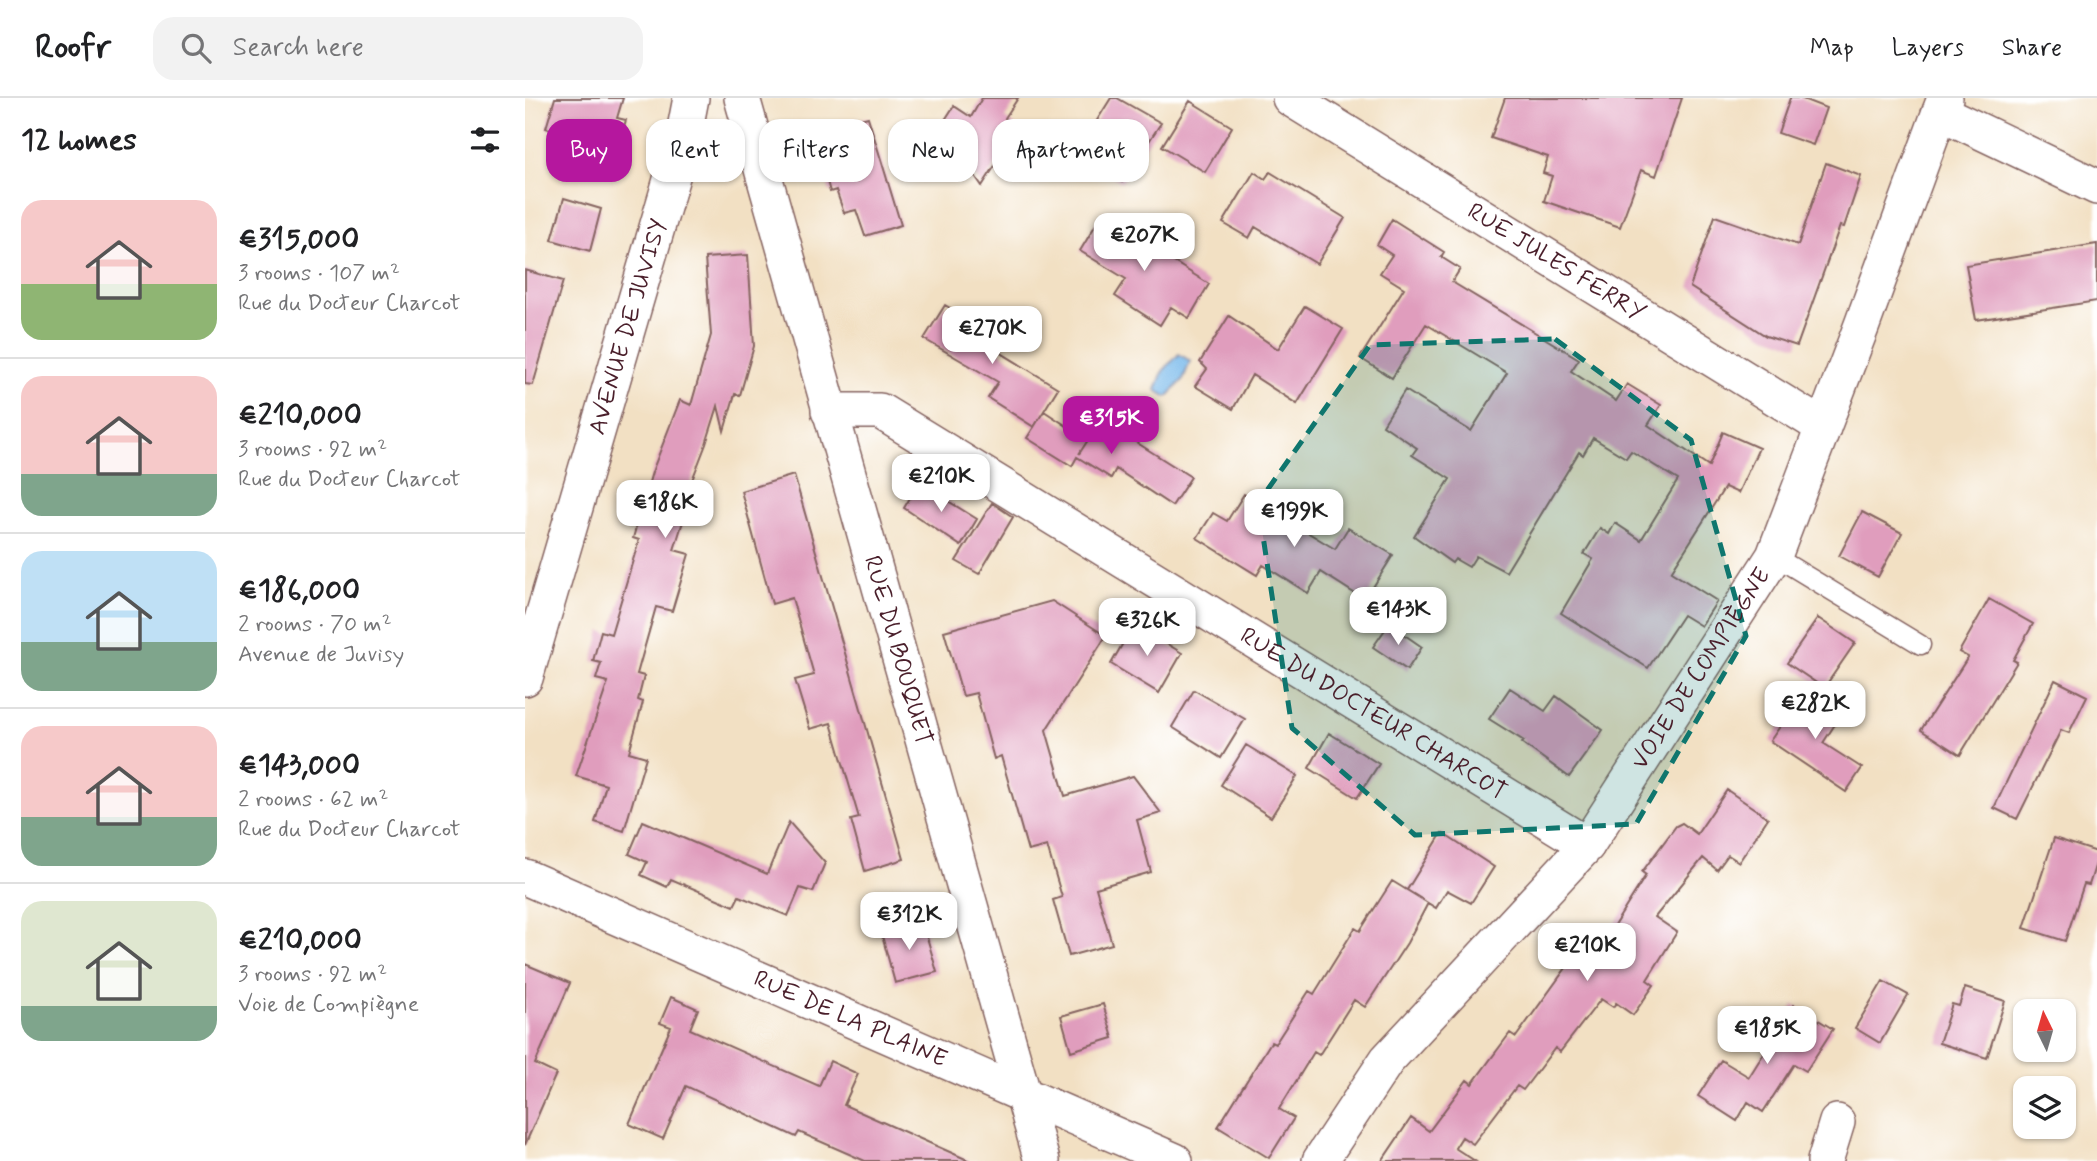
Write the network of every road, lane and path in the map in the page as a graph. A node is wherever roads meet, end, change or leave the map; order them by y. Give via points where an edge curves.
1 (691, 98) edge
2 (742, 98) edge
3 (1290, 98) edge
4 (1942, 105) edge
5 (2097, 187) edge
6 (829, 411) junction
7 (1823, 427) junction
8 (1775, 556) junction
9 (1921, 645) dead end
10 (525, 678) edge
11 (1587, 845) junction
12 (525, 877) edge
13 (1023, 1094) junction
14 (1837, 1122) dead end
15 (1042, 1161) edge
16 (1175, 1161) edge
17 (1320, 1161) edge
18 (1825, 1161) edge

1 - 10 street, AVENUE DE JUVISY via 683,139
2 - 6 street, RUE DU BOUQUET
3 - 7 street, RUE JULES FERRY
4 - 5 street
4 - 7 street, VOIE DE COMPIÈGNE
6 - 11 street, RUE DU DOCTEUR CHARCOT via 880,411
6 - 13 street, RUE DU BOUQUET
7 - 8 street, VOIE DE COMPIÈGNE
8 - 9 lane
8 - 11 street, VOIE DE COMPIÈGNE
11 - 17 street, VOIE DE COMPIÈGNE via 1387,1060
12 - 13 street, RUE DE LA PLAINE
13 - 15 street, RUE DU BOUQUET
13 - 16 street, RUE DE LA PLAINE
14 - 18 street

